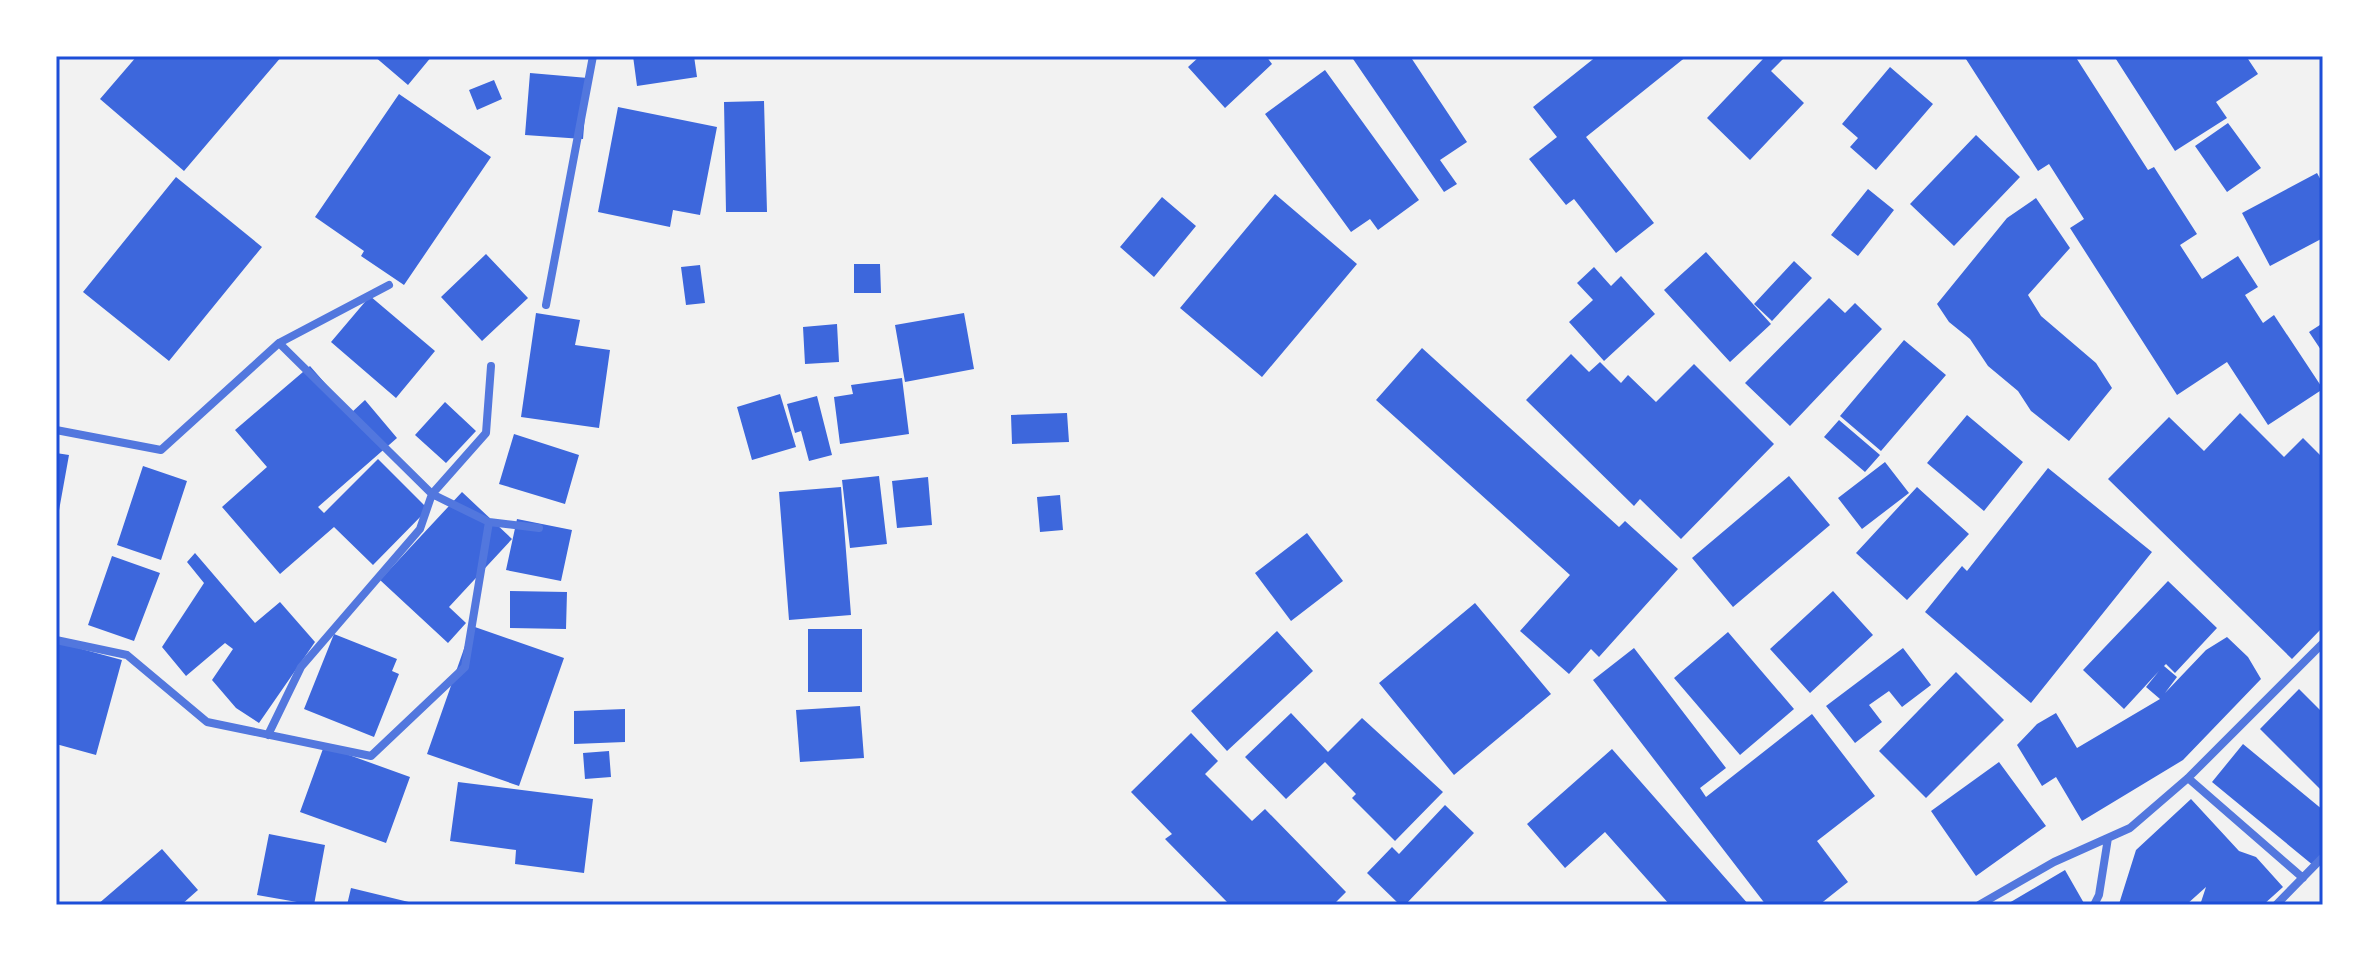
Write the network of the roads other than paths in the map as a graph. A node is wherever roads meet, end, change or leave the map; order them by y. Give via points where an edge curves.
1 (593, 56) edge
2 (389, 285) dead end
3 (546, 305) dead end
4 (279, 343) junction
5 (491, 366) dead end
6 (56, 430) edge
7 (432, 494) junction
8 (489, 522) junction
9 (539, 528) dead end
10 (56, 640) edge
11 (2323, 643) edge
12 (268, 735) junction
13 (2188, 778) junction
14 (2108, 838) junction
15 (2323, 857) edge
16 (2303, 878) junction
17 (1979, 905) edge
18 (2094, 905) edge
19 (2276, 905) edge

1 - 3 street
2 - 4 street
4 - 6 street via 161,450
4 - 7 street
5 - 7 street via 486,433
7 - 8 street
7 - 12 street via 420,529 301,667
8 - 9 street
8 - 12 street via 465,667 371,756
10 - 12 street via 127,655 207,722
11 - 13 street
13 - 14 street via 2130,828
13 - 16 street
14 - 17 street
14 - 18 street
15 - 16 street
16 - 19 street

